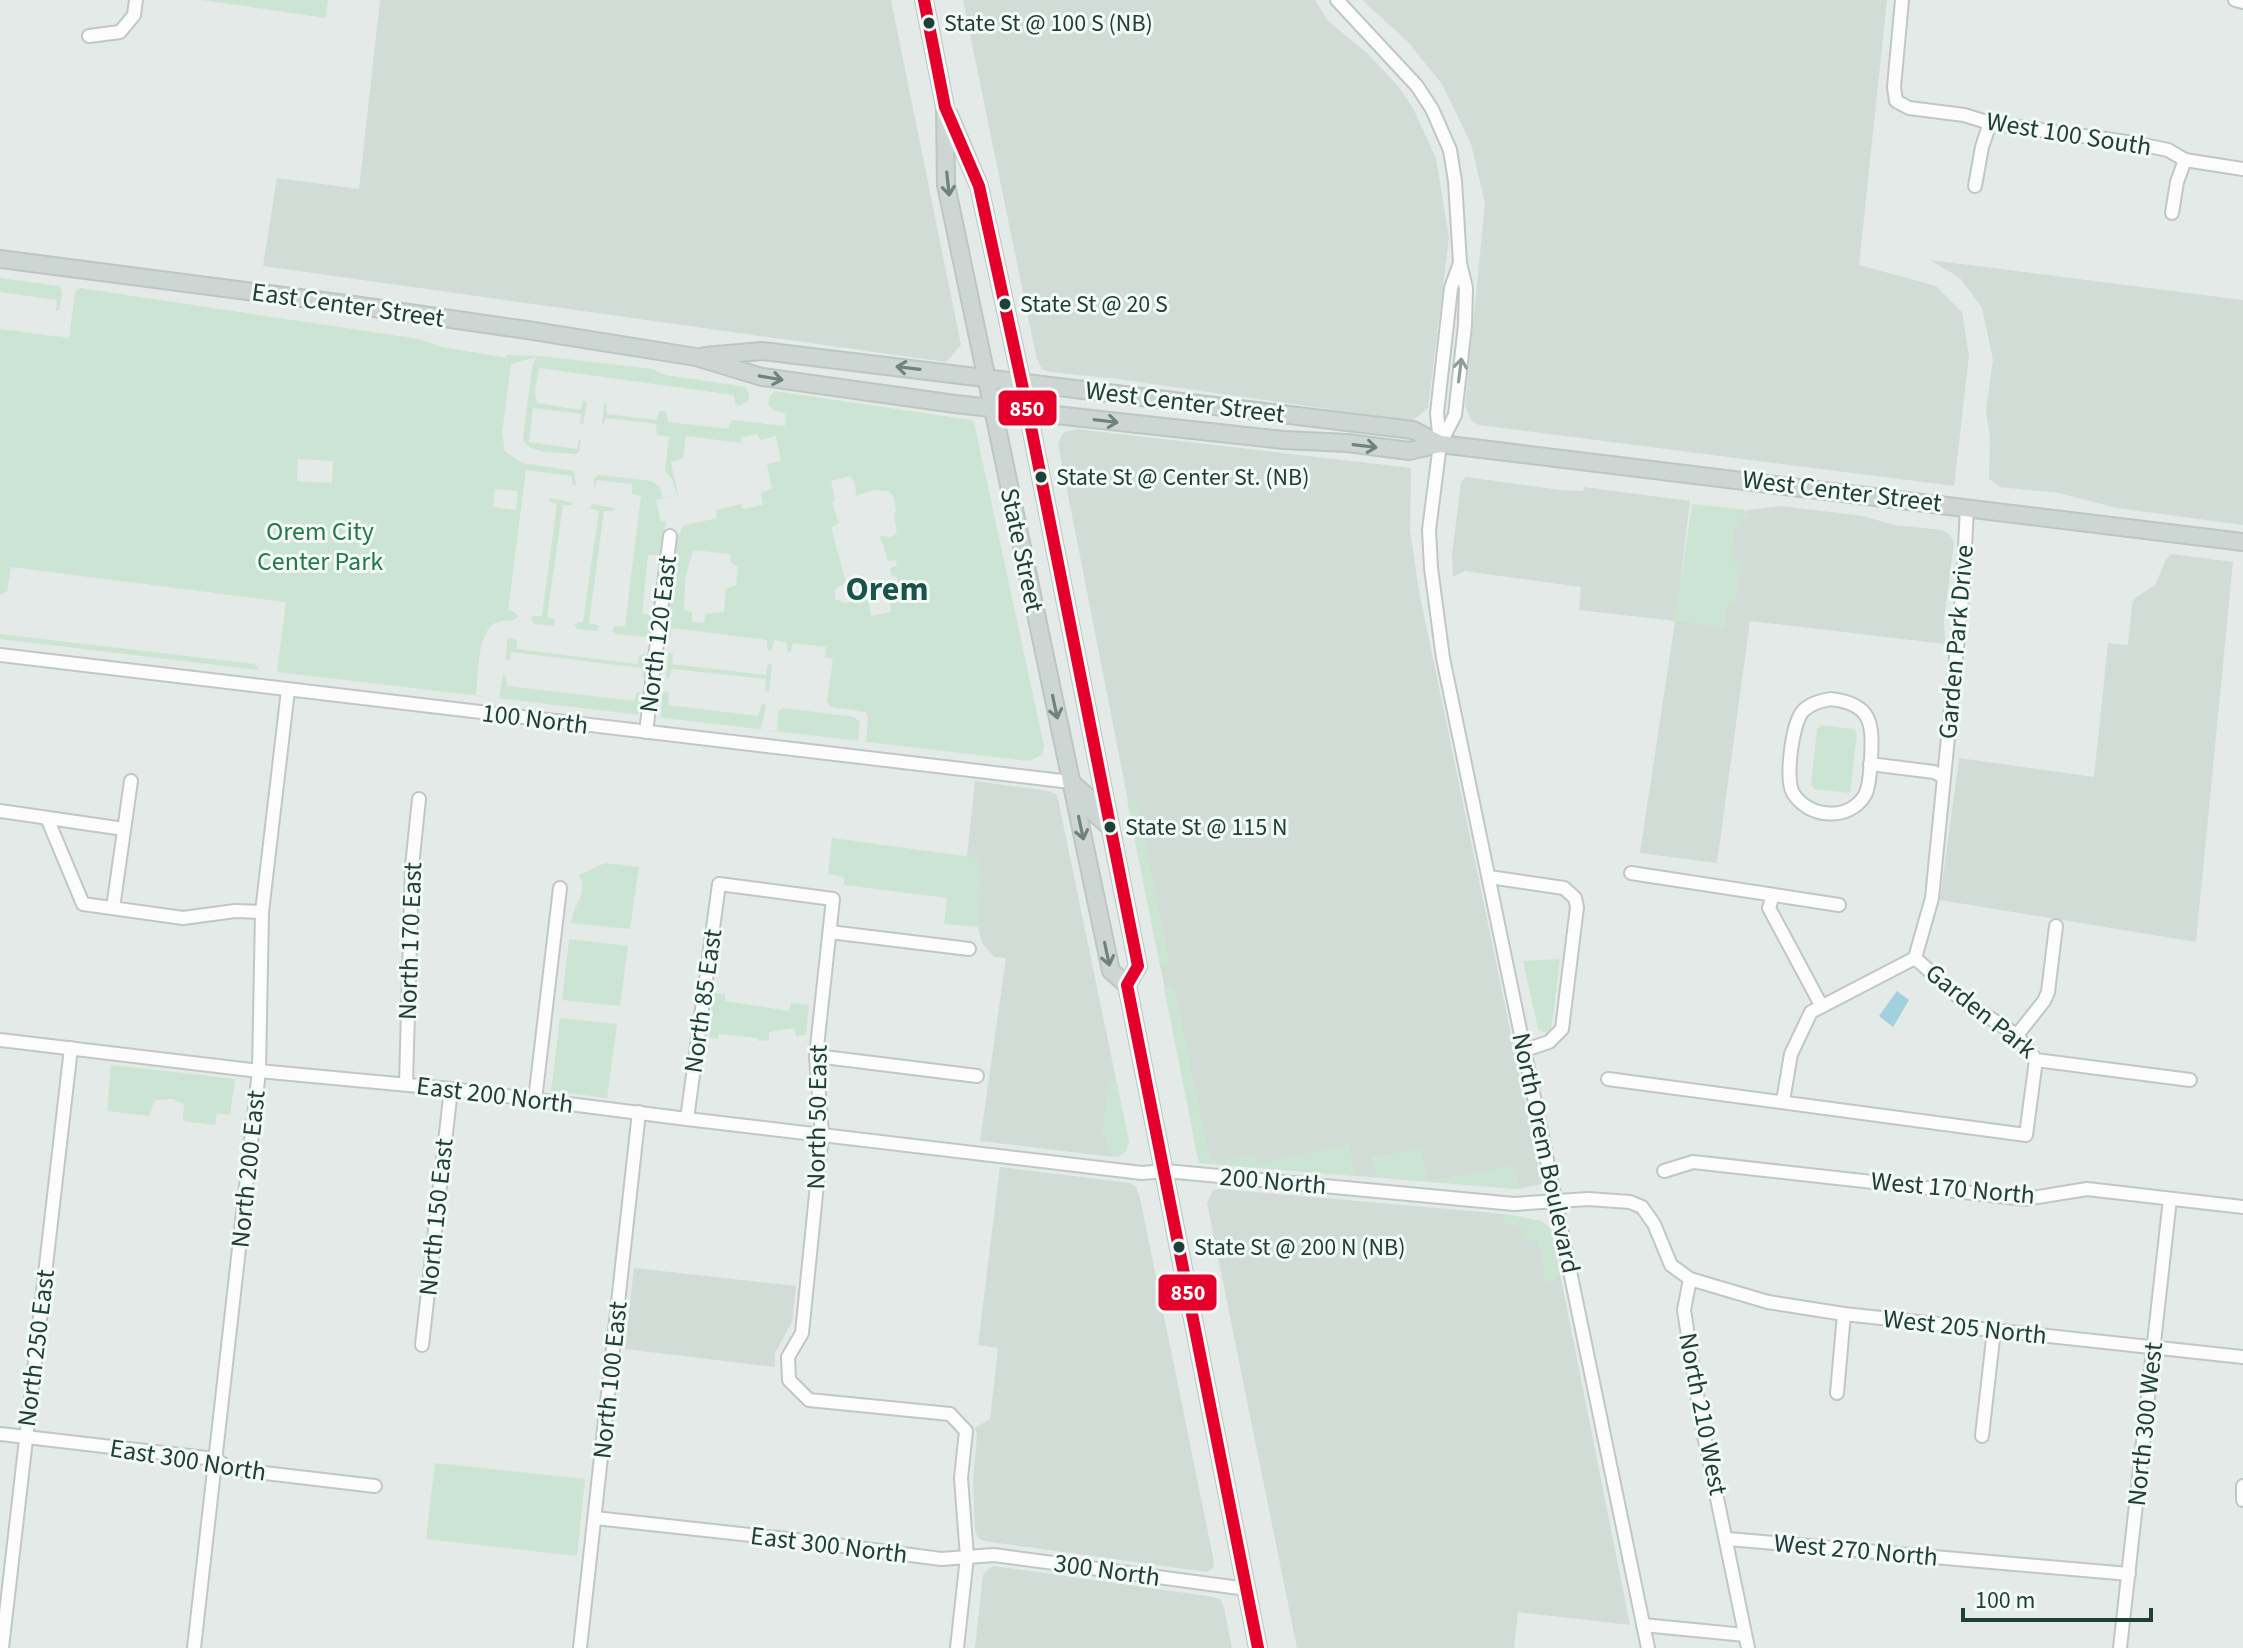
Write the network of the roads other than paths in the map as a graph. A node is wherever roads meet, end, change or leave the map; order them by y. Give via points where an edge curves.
1 (136, 0) edge
2 (924, 0) edge
3 (1337, 0) edge
4 (1902, 0) edge
5 (2235, 0) edge
6 (2243, 2) edge
7 (89, 36) dead end
8 (945, 107) junction
9 (1990, 123) junction
10 (2185, 160) junction
11 (2243, 169) edge
12 (1975, 186) dead end
13 (2172, 213) dead end
14 (0, 259) edge
15 (1460, 263) junction
16 (696, 357) junction
17 (986, 378) junction
18 (1022, 383) junction
19 (992, 408) junction
20 (1028, 412) junction
21 (1440, 444) junction
22 (1967, 507) junction
23 (670, 536) dead end
24 (2243, 542) edge
25 (0, 655) edge
26 (288, 690) junction
27 (646, 732) junction
28 (1870, 764) junction
29 (1944, 777) junction
30 (131, 781) dead end
31 (1071, 782) junction
32 (419, 799) dead end
33 (0, 811) edge
34 (47, 818) junction
35 (1110, 827) junction
36 (124, 829) junction
37 (1631, 873) dead end
38 (1489, 877) junction
39 (719, 884) joint
40 (560, 888) dead end
41 (1773, 895) junction
42 (1839, 905) dead end
43 (113, 908) junction
44 (262, 912) junction
45 (2056, 926) dead end
46 (830, 932) junction
47 (969, 949) dead end
48 (1915, 958) junction
49 (1127, 985) junction
50 (1821, 1005) junction
51 (2017, 1035) junction
52 (0, 1040) edge
53 (71, 1048) junction
54 (1525, 1050) junction
55 (816, 1056) junction
56 (2036, 1060) junction
57 (259, 1071) junction
58 (977, 1076) dead end
59 (1608, 1079) dead end
60 (2190, 1080) dead end
61 (406, 1084) junction
62 (451, 1089) junction
63 (535, 1100) junction
64 (1783, 1101) junction
65 (639, 1112) junction
66 (687, 1119) junction
67 (822, 1135) junction
68 (989, 1153) joint
69 (1166, 1171) junction
70 (1664, 1171) dead end
71 (2170, 1199) junction
72 (1557, 1200) junction
73 (2243, 1207) edge
74 (1690, 1279) junction
75 (1844, 1314) junction
76 (1994, 1330) junction
77 (422, 1345) dead end
78 (2154, 1347) junction
79 (2243, 1357) edge
80 (1837, 1393) dead end
81 (0, 1434) edge
82 (1982, 1436) dead end
83 (26, 1437) junction
84 (215, 1459) junction
85 (375, 1486) dead end
86 (595, 1518) junction
87 (1728, 1539) junction
88 (967, 1557) junction
89 (2129, 1574) junction
90 (1247, 1589) junction
91 (3, 1624) edge
92 (1643, 1625) junction
93 (1747, 1642) edge
94 (2, 1648) edge
95 (194, 1648) edge
96 (580, 1648) edge
97 (957, 1648) edge
98 (1258, 1648) edge
99 (1648, 1648) edge
100 (2120, 1648) edge

1 - 7 street via 134,15 120,32
2 - 8 main road, State Street
3 - 15 street via 1417,86 1441,127 1455,181
4 - 9 street, West 100 South via 1896,101
5 - 6 street
8 -> 17 main road, State Street via 946,185
8 - 18 main road, State Street via 979,186
9 - 10 street, West 100 South via 2134,143 2168,150
9 - 12 street
10 - 11 street, West 100 South
10 - 13 street
14 - 16 main road, East Center Street
15 - 21 street via 1451,288 1437,413
21 -> 15 street via 1455,415 1464,341 1466,288
17 -> 16 main road, East Center Street via 762,351
16 -> 19 main road, East Center Street via 762,377
17 - 18 main road, West Center Street
17 - 19 main road, State Street
18 - 20 main road, State Street
18 - 21 main road, West Center Street via 1413,430
19 - 20 main road, West Center Street
19 -> 31 main road, State Street
20 -> 21 main road, West Center Street via 1409,451
20 - 35 main road, State Street
21 - 22 main road, West Center Street
21 - 38 street, North Orem Boulevard via 1429,545 1443,658
22 - 24 main road, West Center Street
22 - 29 street, Garden Park Drive
23 - 27 street, North 120 East
25 - 26 street, 100 North
26 - 27 street, 100 North
26 - 44 street, North 200 East
27 - 31 street, 100 North
28 - 28 street via 1866,792 1853,807 1833,814 1806,807 1788,782 1796,721 1802,712 1831,699 1855,705 1873,729
28 - 29 street, Garden Park Drive
29 - 48 street, Garden Park Drive via 1932,898
30 - 36 street
31 - 35 main road
31 -> 49 main road, State Street via 1111,971
32 - 61 street, North 170 East
33 - 34 street
34 - 36 street
34 - 43 street via 83,904
35 - 49 main road, State Street via 1138,966
36 - 43 street
37 - 41 street
38 - 54 street, North Orem Boulevard
38 - 54 street via 1564,888 1577,907 1562,1029 1549,1042
39 - 46 street, North 50 East via 833,899
39 - 66 street, North 85 East
40 - 63 street
41 - 42 street
41 - 50 street via 1769,908
43 - 44 street via 183,918
44 - 57 street, North 200 East
45 - 51 street via 2048,992
46 - 47 street
46 - 55 street, North 50 East
48 - 50 street
48 - 51 street, Garden Park via 1963,1001
49 - 69 main road, State Street
50 - 64 street via 1811,1012 1791,1054
51 - 56 street, Garden Park
52 - 53 street, East 200 North
53 - 57 street, East 200 North
53 - 83 street, North 250 East
54 - 72 street, North Orem Boulevard
55 - 58 street
55 - 67 street, North 50 East
56 - 60 street, Garden Park
56 - 64 street via 2026,1135
57 - 61 street, East 200 North
57 - 84 street, North 200 East
59 - 64 street
61 - 62 street, East 200 North
62 - 63 street, East 200 North
62 - 77 street, North 150 East
63 - 65 street, East 200 North
65 - 66 street, East 200 North
65 - 86 street, North 100 East
66 - 67 street, East 200 North
67 - 68 street, East 200 North
67 - 88 street, North 50 East via 802,1333 788,1357 789,1380 809,1400 950,1414 966,1431 961,1478
68 - 69 street, 200 North via 1142,1173
69 - 72 street, 200 North via 1514,1204
69 - 90 main road, State Street
70 - 71 street, West 170 North via 1693,1162 2026,1199 2087,1189
71 - 73 street, West 170 North
71 - 78 street, North 300 West
72 - 74 street, 200 North via 1642,1207 1671,1265
72 - 92 street, North Orem Boulevard
74 - 75 street, West 205 North via 1768,1302
74 - 87 street, North 210 West via 1684,1310 1701,1421
75 - 76 street, West 205 North
75 - 80 street
76 - 78 street, West 205 North
76 - 82 street
78 - 79 street, West 205 North
78 - 89 street, North 300 West
81 - 83 street, East 300 North
83 - 84 street, East 300 North
83 - 91 street, North 250 East
84 - 85 street, East 300 North via 231,1469
84 - 95 street, North 200 East
86 - 88 street, East 300 North via 941,1559
86 - 96 street, North 100 East
87 - 89 street, West 270 North
87 - 93 street, North 210 West
88 - 90 street, 300 North via 994,1555
88 - 97 street
89 - 100 street, North 300 West
90 - 98 main road, State Street
91 - 94 street, North 250 East
92 - 93 street
92 - 99 street, North Orem Boulevard

